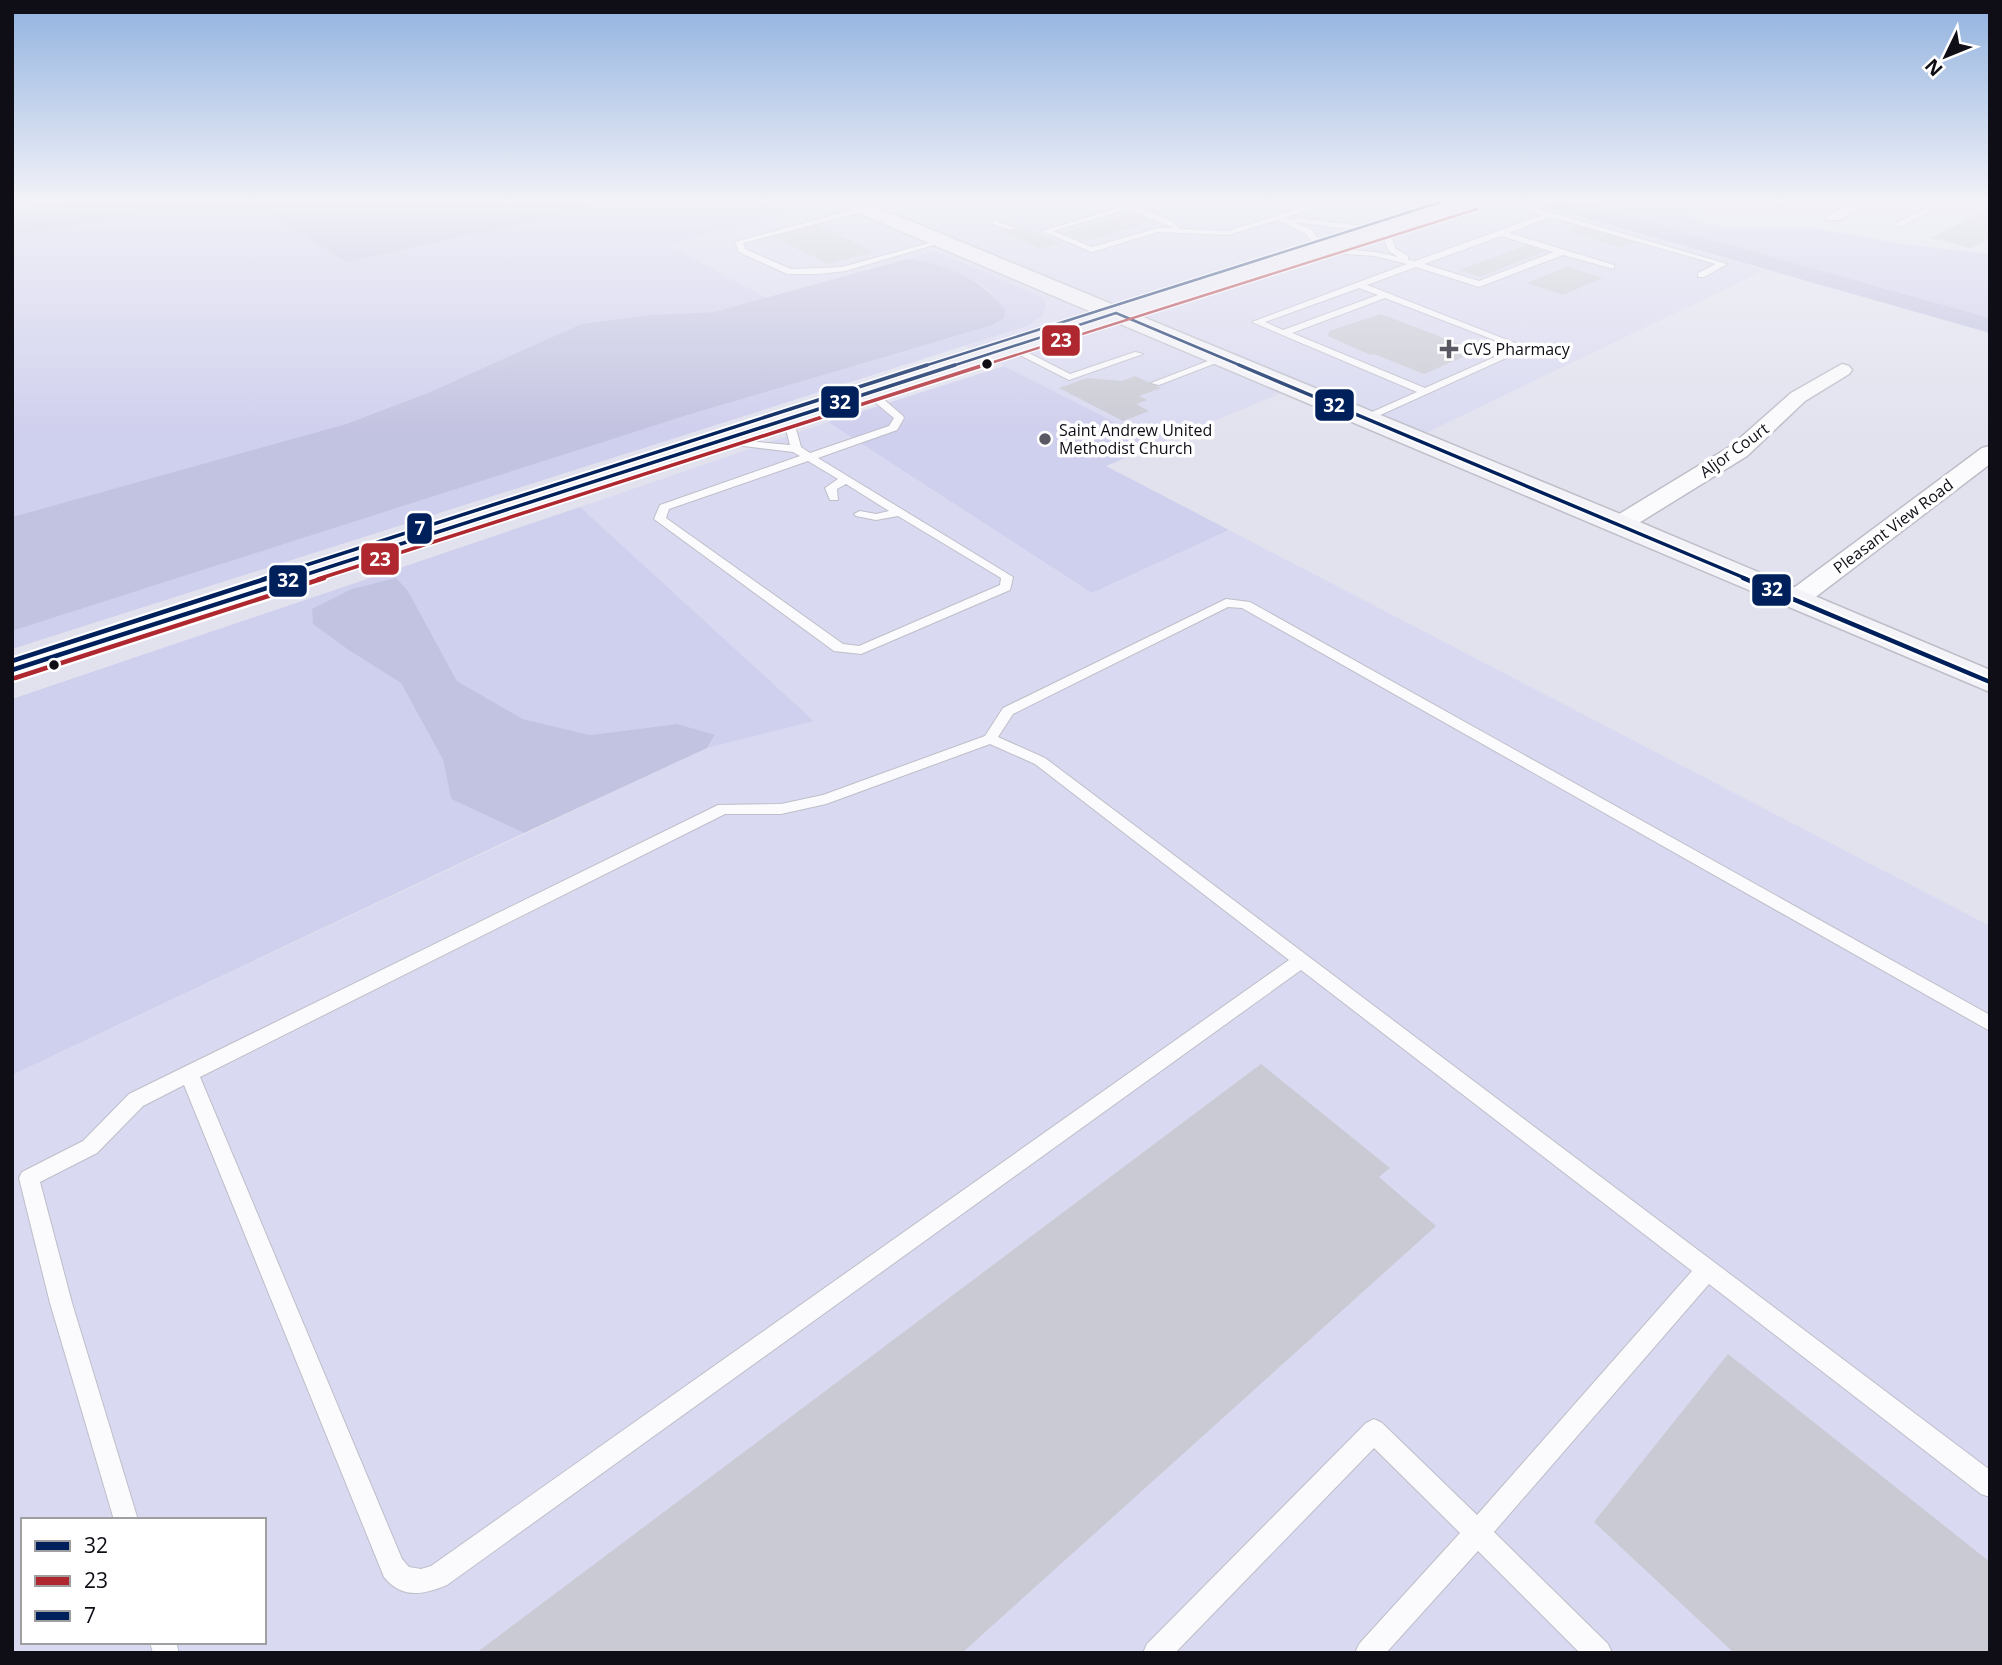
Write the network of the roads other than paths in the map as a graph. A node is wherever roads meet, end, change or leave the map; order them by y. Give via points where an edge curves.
1 (1031, 279) edge
2 (1229, 279) edge
3 (1376, 279) edge
4 (1462, 279) edge
5 (1493, 279) edge
6 (1359, 285) junction
7 (1387, 295) junction
8 (1116, 313) junction
9 (1283, 333) junction
10 (1011, 347) junction
11 (1138, 354) dead end
12 (1224, 358) junction
13 (1842, 370) dead end
14 (1156, 383) dead end
15 (869, 392) junction
16 (1426, 392) junction
17 (788, 418) junction
18 (1367, 418) junction
19 (719, 440) junction
20 (796, 449) junction
21 (1990, 453) edge
22 (808, 457) junction
23 (845, 480) junction
24 (834, 498) dead end
25 (898, 512) junction
26 (860, 514) dead end
27 (1620, 524) junction
28 (1796, 599) junction
29 (12, 670) edge
30 (1990, 682) edge
31 (990, 740) junction
32 (1302, 960) junction
33 (1990, 1024) edge
34 (189, 1073) junction
35 (21, 1179) edge
36 (1707, 1270) junction
37 (1990, 1485) edge
38 (125, 1518) edge
39 (1478, 1532) junction
40 (1156, 1653) edge
41 (1368, 1653) edge
42 (1600, 1653) edge

1 - 8 main road
2 - 8 main road
3 - 6 lane
4 - 5 lane via 1479,284
6 - 7 lane
6 - 9 lane via 1257,322
7 - 9 lane
7 - 16 lane via 1523,348
8 - 10 main road
8 - 12 main road
9 - 16 lane
10 - 11 lane via 1069,377
10 - 15 main road
12 - 14 lane
12 - 18 main road
13 - 27 street, Aljor Court via 1798,397 1740,451
15 - 17 main road
15 - 22 lane via 899,418 893,428
16 - 18 lane
17 - 19 main road
17 - 20 lane
18 - 27 main road
19 - 20 lane
19 - 29 main road
20 - 22 lane
21 - 28 street, Pleasant View Road
22 - 23 lane
22 - 25 lane via 664,507 660,519 839,648 861,650 1006,587 1007,577
23 - 24 lane via 831,488
23 - 25 lane
25 - 26 lane via 876,517
27 - 28 main road
28 - 30 main road
31 - 32 lane via 1040,761
31 - 33 lane via 1008,711 1223,604 1241,604
31 - 34 lane via 826,799 781,809 723,809
32 - 34 lane via 438,1576 421,1582 402,1579 393,1568
32 - 36 lane
34 - 35 lane via 136,1100 90,1147
35 - 38 lane
36 - 37 lane
36 - 39 lane
39 - 40 lane via 1374,1431
39 - 41 lane
39 - 42 lane

